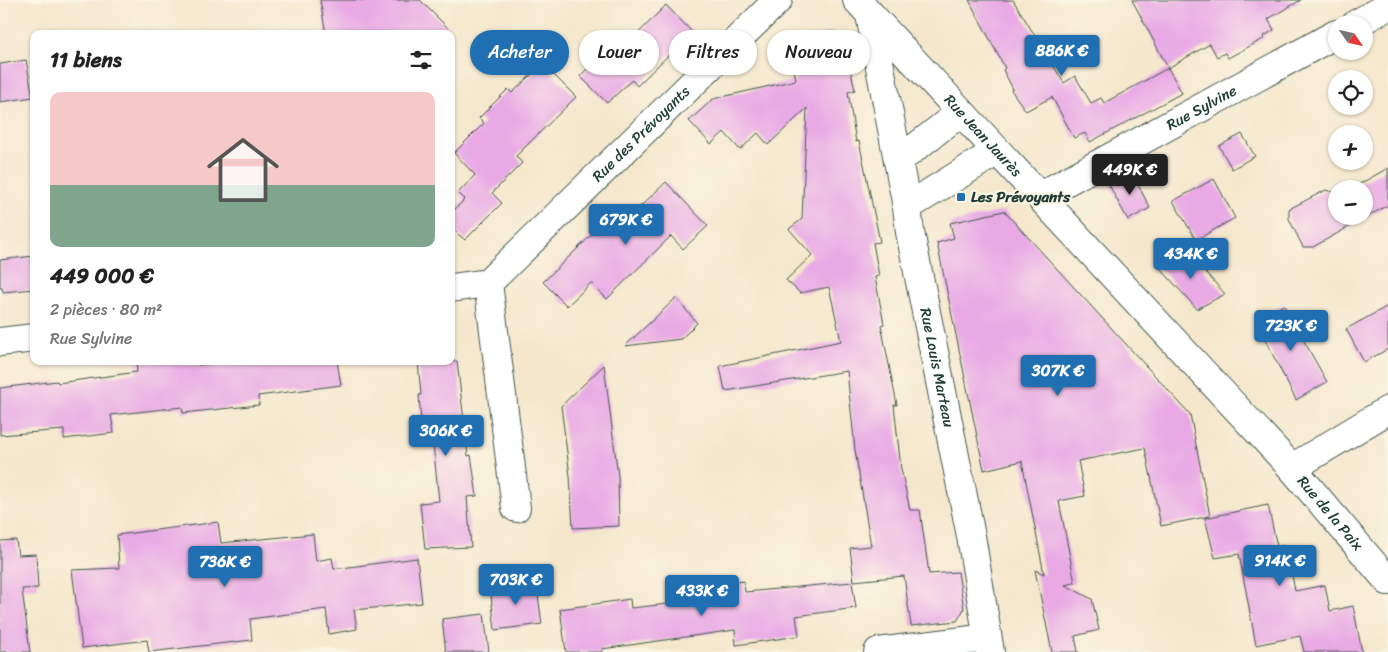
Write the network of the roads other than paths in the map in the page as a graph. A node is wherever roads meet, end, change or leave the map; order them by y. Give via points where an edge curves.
1 (778, 0) edge
2 (1388, 6) edge
3 (863, 8) edge
4 (1372, 15) edge
5 (1328, 38) edge
6 (960, 112) junction
7 (997, 151) junction
8 (898, 161) junction
9 (1040, 196) junction
10 (907, 207) junction
11 (488, 283) junction
12 (455, 287) edge
13 (30, 338) edge
14 (0, 342) edge
15 (1388, 410) edge
16 (1292, 468) junction
17 (516, 508) dead end
18 (1388, 581) edge
19 (989, 645) edge
20 (878, 652) edge

1 - 11 street, Rue des Prévoyants
2 - 4 street
3 - 6 street, Rue Jean Jaurès
3 - 8 street, Rue Louis Marteau
5 - 9 street, Rue Sylvine
6 - 7 street, Rue Jean Jaurès
6 - 8 street
7 - 9 street, Rue Jean Jaurès
7 - 10 street
8 - 10 street, Rue Louis Marteau
9 - 16 street, Rue Jean Jaurès
10 - 19 street, Rue Louis Marteau
11 - 12 street
11 - 17 street
13 - 14 street
15 - 16 street
16 - 18 street, Rue de la Paix
19 - 20 street

